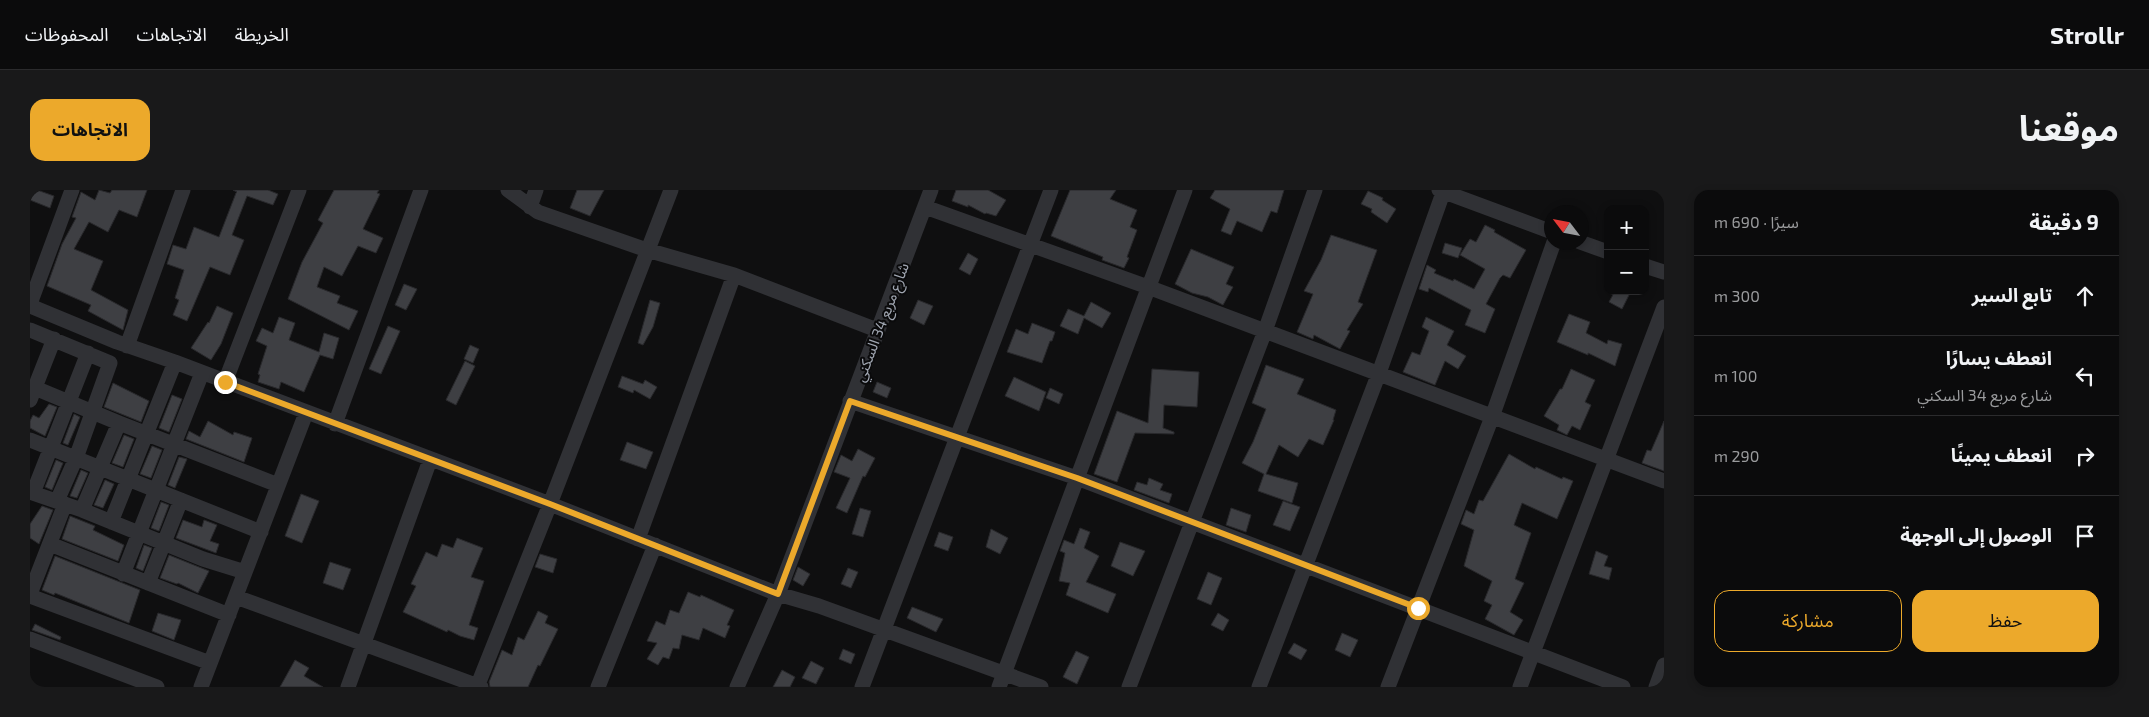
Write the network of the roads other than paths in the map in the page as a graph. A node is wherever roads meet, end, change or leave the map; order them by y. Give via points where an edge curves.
1 (72, 190) edge
2 (183, 190) edge
3 (299, 190) edge
4 (422, 190) edge
5 (508, 190) edge
6 (536, 190) edge
7 (671, 190) edge
8 (931, 190) edge
9 (1051, 190) edge
10 (1185, 190) edge
11 (1315, 190) edge
12 (1442, 191) edge
13 (925, 207) junction
14 (530, 208) junction
15 (1544, 229) edge
16 (1031, 244) junction
17 (1589, 245) edge
18 (647, 250) junction
19 (1551, 250) edge
20 (1604, 251) edge
21 (1649, 267) edge
22 (1664, 272) edge
23 (734, 275) junction
24 (1148, 286) junction
25 (30, 305) edge
26 (1664, 307) edge
27 (30, 330) edge
28 (878, 330) junction
29 (1265, 331) junction
30 (54, 339) junction
31 (127, 346) junction
32 (88, 353) junction
33 (175, 362) junction
34 (202, 373) junction
35 (1379, 373) junction
36 (225, 382) junction
37 (32, 394) edge
38 (850, 401) junction
39 (69, 402) junction
40 (93, 413) junction
41 (306, 413) junction
42 (1492, 417) junction
43 (119, 424) junction
44 (335, 424) junction
45 (146, 434) junction
46 (958, 437) junction
47 (30, 440) edge
48 (174, 444) junction
49 (50, 448) junction
50 (76, 458) junction
51 (1607, 459) junction
52 (430, 460) junction
53 (100, 468) junction
54 (1077, 478) junction
55 (128, 480) junction
56 (1664, 481) edge
57 (278, 485) junction
58 (156, 490) junction
59 (32, 492) edge
60 (181, 500) junction
61 (61, 503) junction
62 (550, 504) junction
63 (82, 510) junction
64 (1193, 521) junction
65 (111, 522) junction
66 (260, 532) junction
67 (139, 533) junction
68 (638, 539) junction
69 (164, 543) junction
70 (50, 544) junction
71 (655, 545) junction
72 (1306, 566) junction
73 (245, 572) junction
74 (123, 574) junction
75 (148, 583) junction
76 (778, 594) junction
77 (30, 595) edge
78 (236, 597) junction
79 (1418, 608) junction
80 (229, 615) junction
81 (884, 629) junction
82 (30, 639) edge
83 (365, 643) junction
84 (1534, 652) junction
85 (210, 663) junction
86 (1664, 666) edge
87 (1002, 680) edge
88 (157, 687) edge
89 (201, 687) edge
90 (348, 687) edge
91 (479, 687) edge
92 (598, 687) edge
93 (737, 687) edge
94 (862, 687) edge
95 (1041, 687) edge
96 (1129, 687) edge
97 (1259, 687) edge
98 (1388, 687) edge
99 (1520, 687) edge
100 (1623, 687) edge
101 (1656, 687) edge

1 - 25 street
2 - 31 street
3 - 36 street
4 - 44 street
5 - 14 street
6 - 14 street
7 - 18 street
8 - 13 street, شارع مربع 34 السكني
9 - 16 street
10 - 24 street
11 - 29 street
12 - 15 street
12 - 35 street
13 - 16 street
13 - 28 street, شارع مربع 34 السكني
14 - 18 street
16 - 24 street
16 - 46 street
17 - 20 street
18 - 23 street
18 - 62 street
19 - 42 street
21 - 22 street
23 - 28 street
23 - 68 street
24 - 29 street
24 - 54 street
25 - 31 street
26 - 51 street
27 - 30 street
28 - 38 street, شارع مربع 34 السكني
29 - 35 street
29 - 64 street
30 - 32 street
30 - 37 street
31 - 33 street
32 - 39 street
32 - 40 street via 110,363
33 - 34 street
33 - 45 street
34 - 36 street
34 - 48 street
35 - 42 street
35 - 72 street
36 - 41 street
37 - 39 street
38 - 46 street
38 - 76 street, شارع مربع 34 السكني
39 - 40 street
39 - 49 street
40 - 43 street
40 - 50 street
41 - 44 street
41 - 57 street
42 - 51 street
42 - 79 street
43 - 45 street
43 - 53 street
44 - 52 street
45 - 48 street
45 - 55 street
46 - 54 street
46 - 81 street
47 - 49 street
48 - 57 street
48 - 58 street
49 - 50 street
49 - 59 street
50 - 53 street
50 - 61 street
51 - 56 street
51 - 84 street
52 - 62 street
52 - 83 street
53 - 55 street
53 - 63 street
54 - 64 street
54 - 87 street
55 - 58 street
55 - 65 street
57 - 66 street
58 - 60 street
58 - 67 street
59 - 61 street
60 - 66 street
60 - 69 street
61 - 63 street
61 - 70 street
62 - 68 street
62 - 91 street
63 - 65 street
64 - 72 street
64 - 96 street
65 - 67 street
66 - 73 street
67 - 69 street
67 - 74 street
68 - 71 street
69 - 73 street
69 - 75 street
70 - 74 street
70 - 77 street
71 - 76 street
71 - 92 street
72 - 79 street
72 - 97 street
73 - 78 street
74 - 75 street
75 - 80 street
76 - 81 street
76 - 93 street, شارع مربع 34 السكني
77 - 85 street
78 - 80 street
78 - 83 street
79 - 84 street
79 - 98 street
80 - 85 street
81 - 87 street
81 - 94 street
82 - 88 street
83 - 90 street
83 - 91 street
84 - 99 street
84 - 100 street
85 - 89 street
86 - 101 street
87 - 95 street

